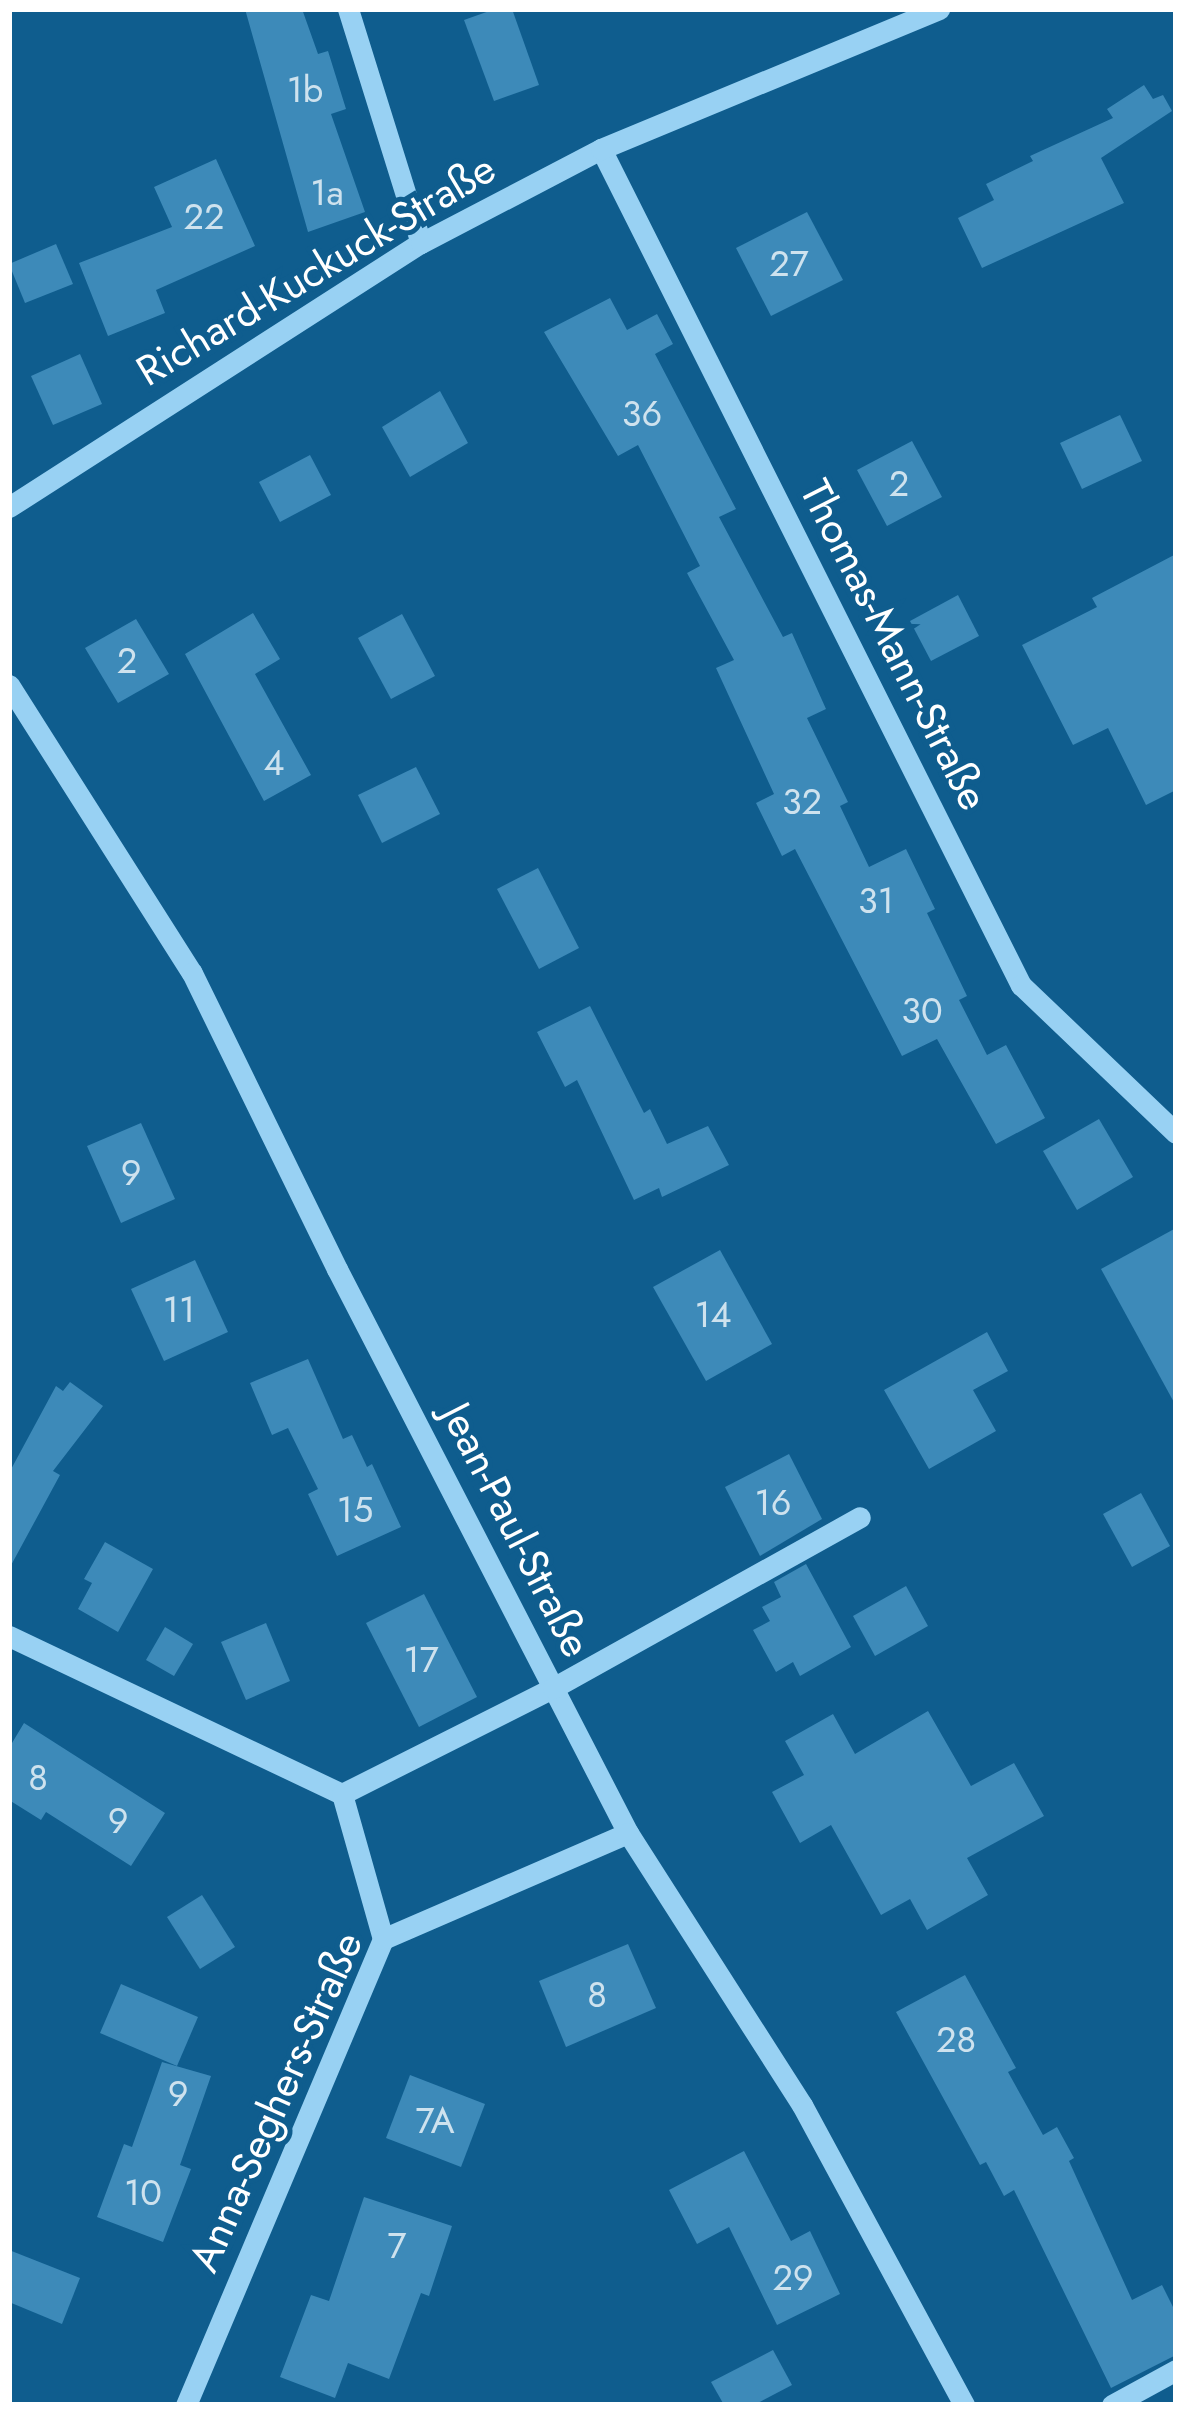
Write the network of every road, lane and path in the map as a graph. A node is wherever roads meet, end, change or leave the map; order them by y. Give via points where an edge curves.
1 (348, 9) edge
2 (939, 9) edge
3 (601, 149) junction
4 (421, 243) junction
5 (9, 507) edge
6 (9, 686) edge
7 (1176, 1133) edge
8 (860, 1517) dead end
9 (9, 1636) edge
10 (554, 1688) junction
11 (342, 1794) junction
12 (628, 1833) junction
13 (383, 1939) junction
14 (1176, 2370) edge
15 (186, 2405) edge
16 (964, 2405) edge
17 (1112, 2405) edge

1 - 4 street
2 - 3 street, Richard-Kuckuck-Straße
3 - 4 street, Richard-Kuckuck-Straße
3 - 7 street, Thomas-Mann-Straße via 1022,985
4 - 5 street, Richard-Kuckuck-Straße
6 - 10 street, Jean-Paul-Straße via 192,974
8 - 10 street
9 - 11 street
10 - 11 street
10 - 12 street, Jean-Paul-Straße
11 - 13 street
12 - 13 street, Anna-Seghers-Straße
12 - 16 street, Jean-Paul-Straße via 802,2105
13 - 15 street, Anna-Seghers-Straße
14 - 17 street

